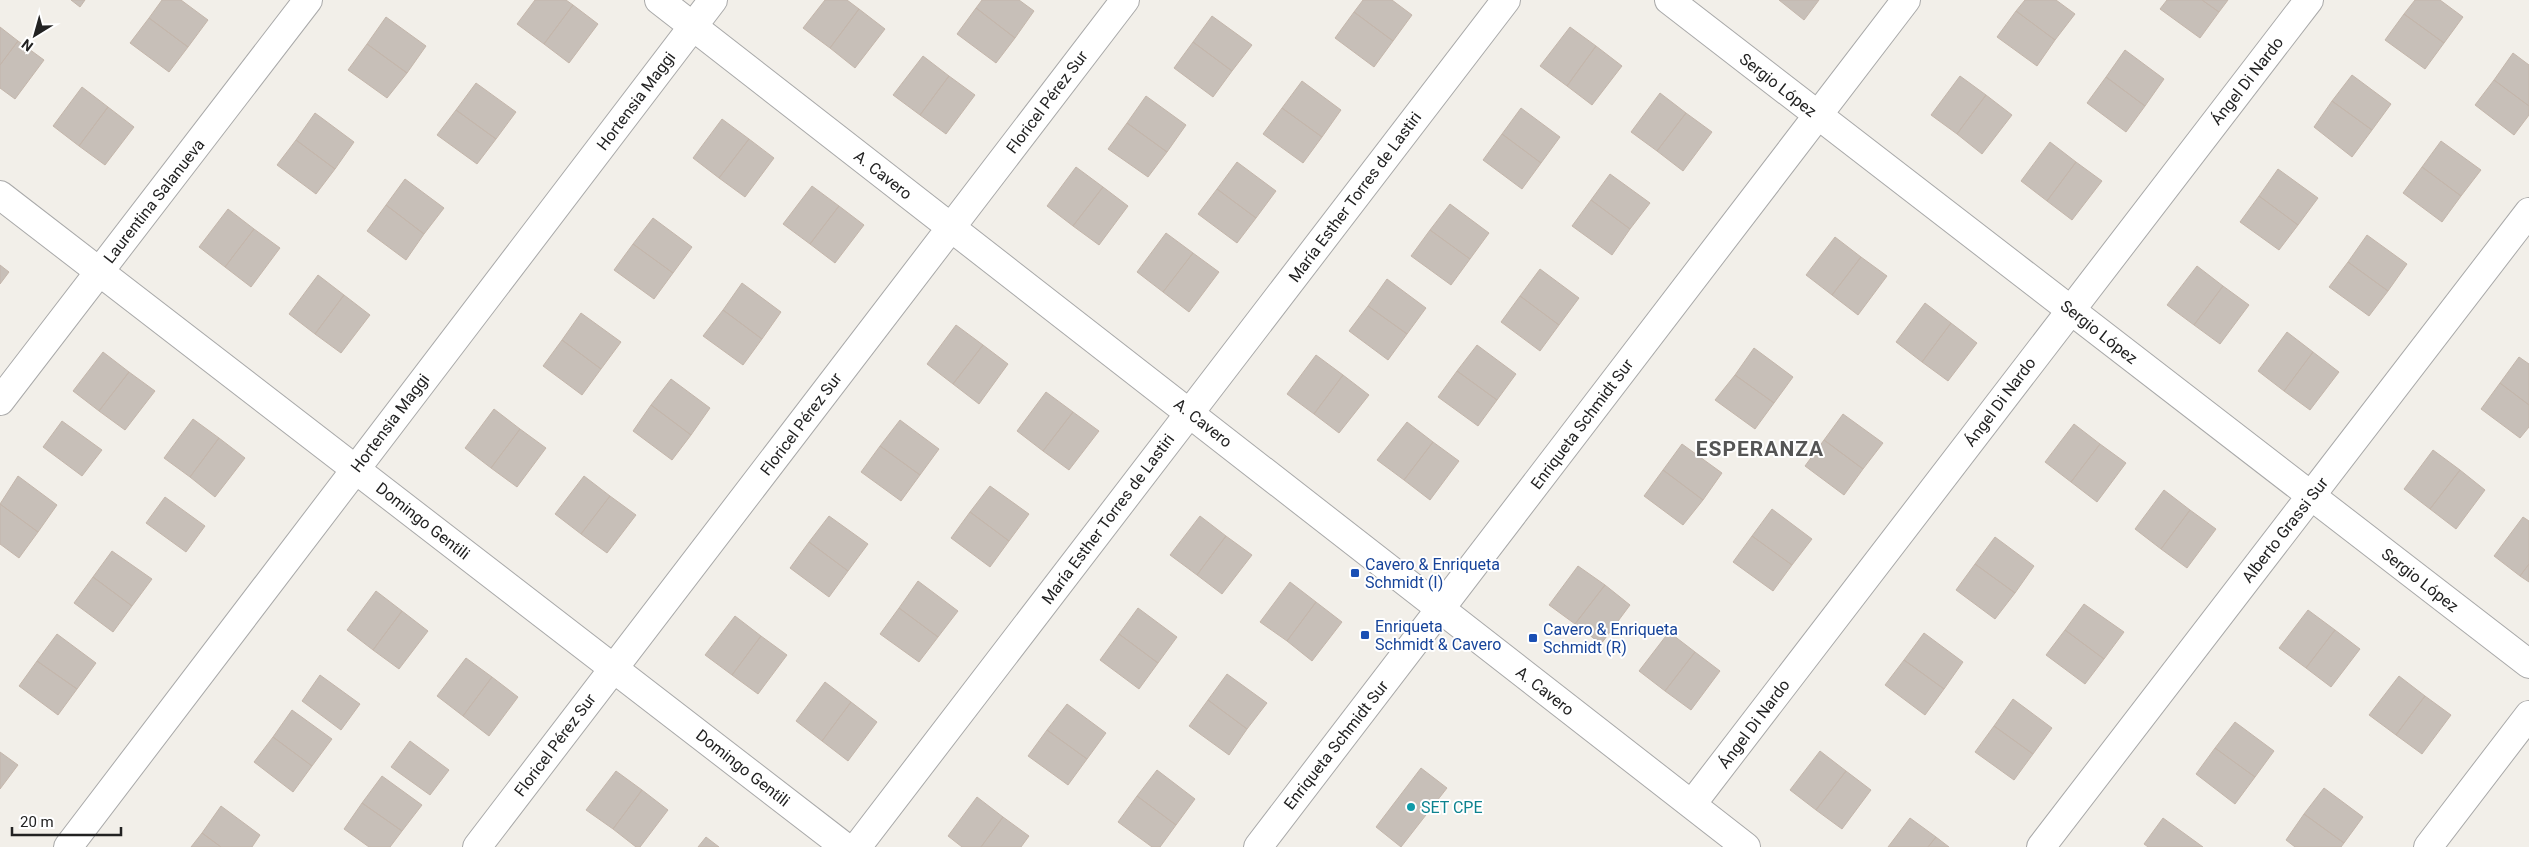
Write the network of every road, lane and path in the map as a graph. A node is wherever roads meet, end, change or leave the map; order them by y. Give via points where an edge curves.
1 (308, 0) edge
2 (658, 0) edge
3 (713, 0) edge
4 (1125, 0) edge
5 (1506, 0) edge
6 (1669, 0) edge
7 (1906, 0) edge
8 (2309, 0) edge
9 (693, 27) junction
10 (1818, 115) junction
11 (0, 195) edge
12 (2529, 212) edge
13 (951, 227) junction
14 (100, 272) junction
15 (2071, 310) junction
16 (0, 401) edge
17 (1189, 413) junction
18 (355, 469) junction
19 (2311, 496) junction
20 (1440, 609) junction
21 (2529, 664) edge
22 (614, 668) junction
23 (2529, 715) edge
24 (1692, 804) junction
25 (68, 847) edge
26 (477, 847) edge
27 (845, 847) edge
28 (857, 847) edge
29 (1258, 847) edge
30 (1746, 847) edge
31 (2042, 847) edge
32 (2428, 847) edge

1 - 14 street, Laurentina Salanueva
2 - 9 street, A. Cavero
3 - 9 street, Hortensia Maggi
4 - 13 street, Floricel Pérez Sur
5 - 17 street, María Esther Torres de Lastiri
6 - 10 street, Sergio López
7 - 10 street, Enriqueta Schmidt Sur
8 - 15 street, Ángel Di Nardo
9 - 13 street, A. Cavero
9 - 18 street, Hortensia Maggi
10 - 15 street, Sergio López
10 - 20 street, Enriqueta Schmidt Sur
11 - 14 street, Domingo Gentili
12 - 19 street, Alberto Grassi Sur
13 - 17 street, A. Cavero
13 - 22 street, Floricel Pérez Sur
14 - 16 street, Laurentina Salanueva
14 - 18 street, Domingo Gentili
15 - 19 street, Sergio López
15 - 24 street, Ángel Di Nardo
17 - 20 street, A. Cavero
17 - 28 street, María Esther Torres de Lastiri
18 - 22 street, Domingo Gentili
18 - 25 street, Hortensia Maggi
19 - 21 street, Sergio López
19 - 31 street, Alberto Grassi Sur
20 - 24 street, A. Cavero
20 - 29 street, Enriqueta Schmidt Sur
22 - 26 street, Floricel Pérez Sur
22 - 27 street, Domingo Gentili
23 - 32 street
24 - 30 street, A. Cavero

